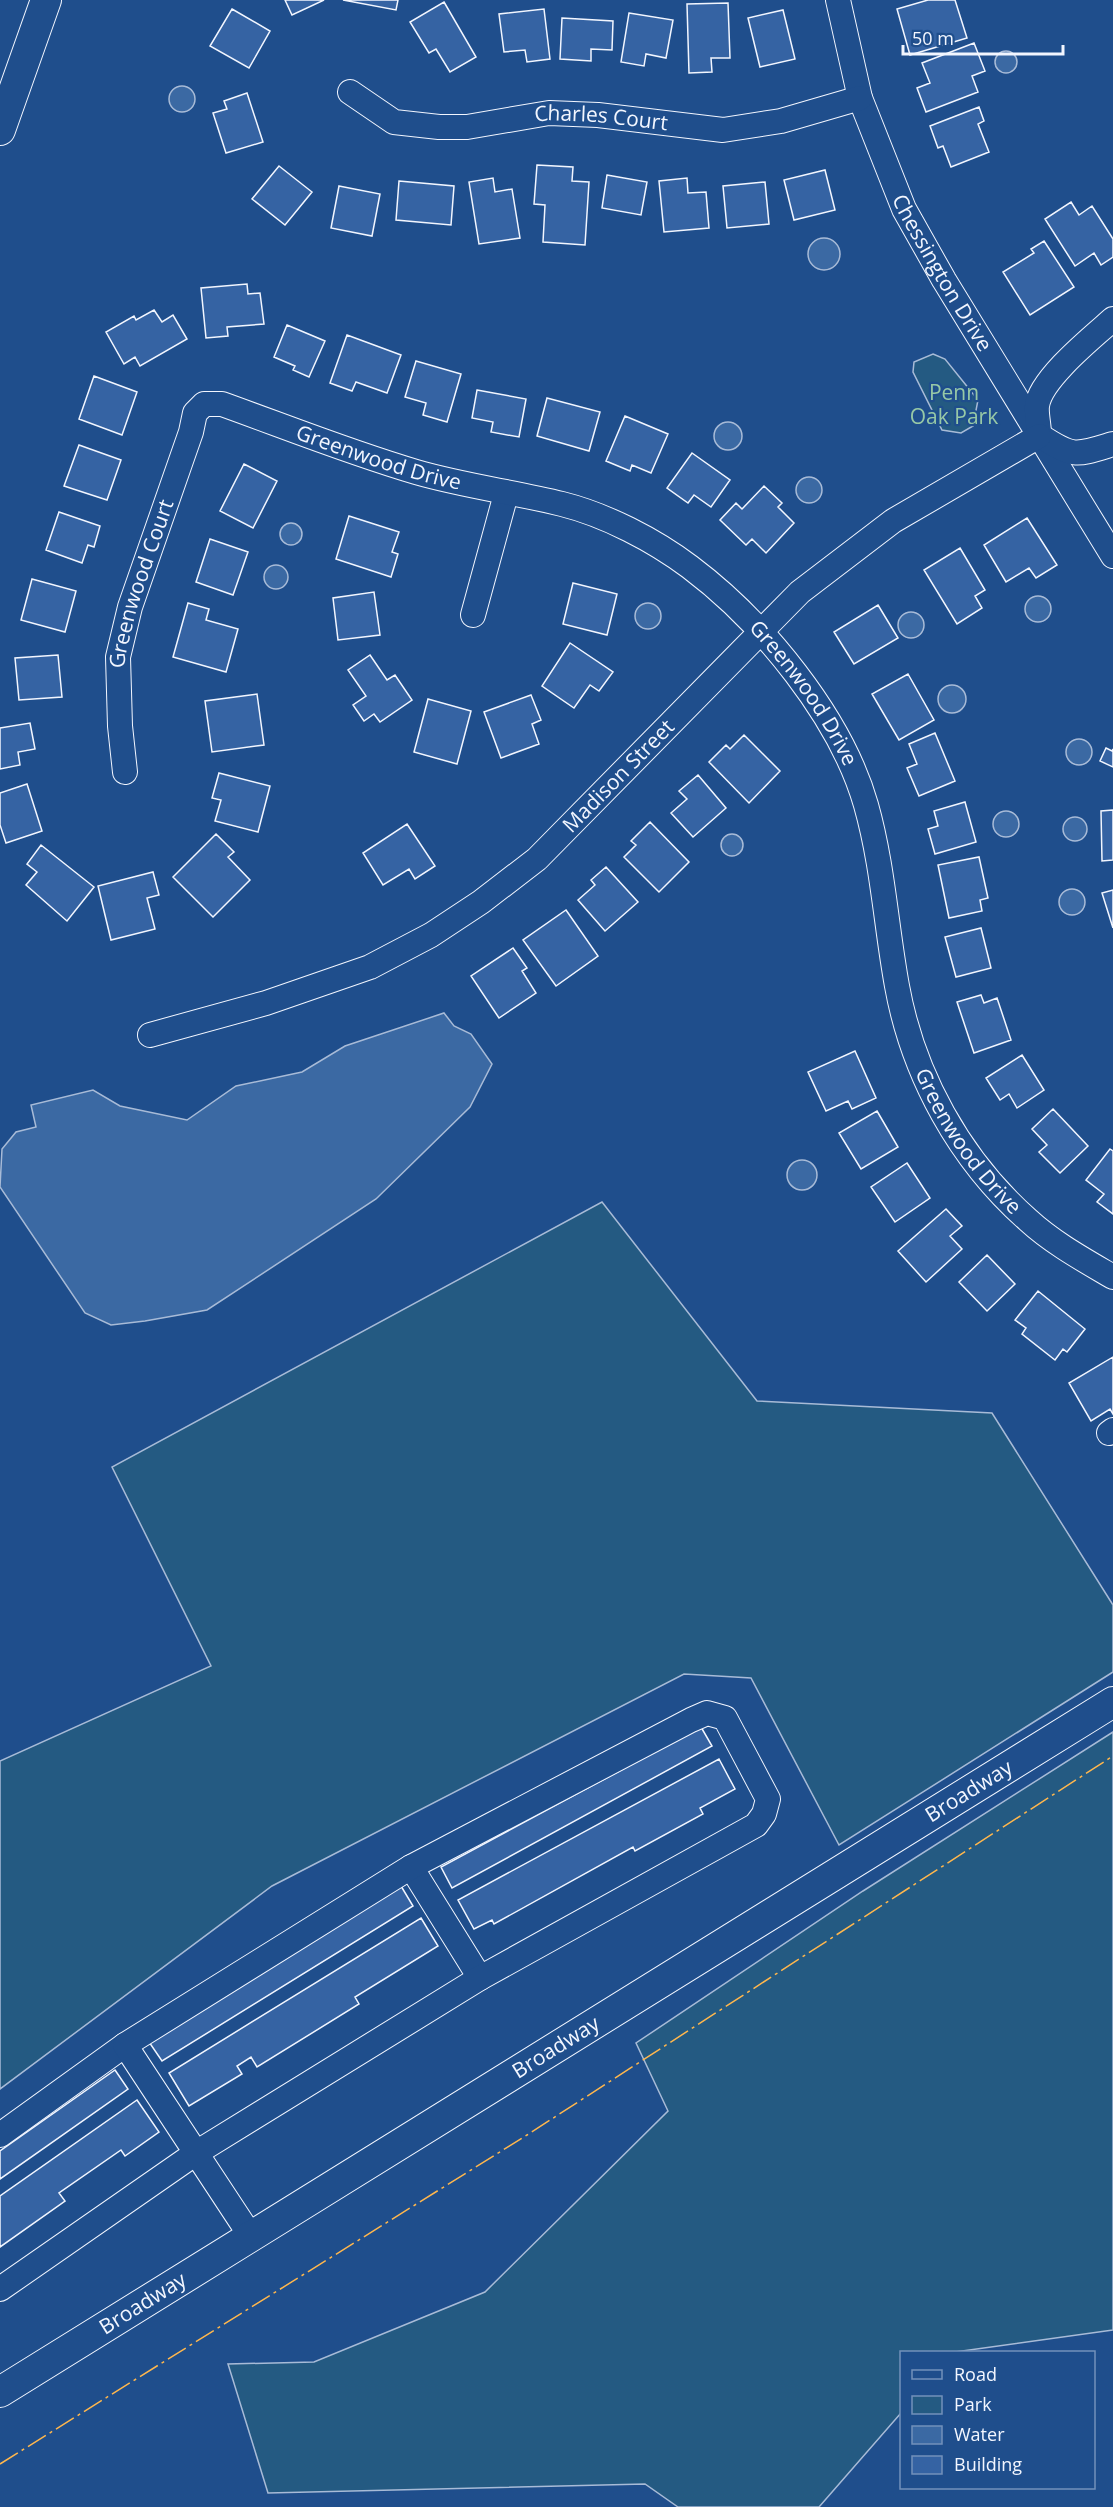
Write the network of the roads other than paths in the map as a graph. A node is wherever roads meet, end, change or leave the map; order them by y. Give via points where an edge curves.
1 (46, 0) edge
2 (838, 0) edge
3 (350, 92) dead end
4 (860, 98) junction
5 (0, 130) edge
6 (1113, 319) edge
7 (204, 404) joint
8 (1040, 436) junction
9 (1113, 444) edge
10 (506, 494) junction
11 (1113, 556) edge
12 (473, 615) dead end
13 (761, 632) junction
14 (124, 772) dead end
15 (150, 1035) dead end
16 (1113, 1277) edge
17 (1113, 1702) edge
18 (411, 1867) junction
19 (480, 1978) junction
20 (124, 2045) junction
21 (0, 2135) edge
22 (196, 2153) junction
23 (252, 2238) junction
24 (0, 2289) edge
25 (0, 2392) edge

1 - 5 main road
2 - 4 street, Chessington Drive
3 - 4 street, Charles Court via 394,122 439,128 549,113 723,130 781,121
4 - 8 street, Chessington Drive via 904,209
6 - 8 street via 1081,347 1045,388 1037,404
7 - 10 street, Greenwood Drive via 222,404 416,472
7 - 14 street, Greenwood Court via 195,413 130,607 118,657
8 - 9 street via 1065,452 1083,453
8 - 11 street, Chessington Drive
8 - 13 street, Madison Street via 893,521 800,592
10 - 12 street
10 - 13 street, Greenwood Drive via 564,505 629,530 690,567
13 - 15 street, Madison Street via 537,859 439,930 370,968 266,1003
13 - 16 street, Greenwood Drive via 817,703 865,802 879,858 897,988 915,1054 938,1105 960,1142 1028,1220
17 - 23 main road, Broadway
18 - 19 street
18 - 19 street via 691,1720 707,1713 725,1718 768,1799 756,1826
18 - 20 street
19 - 22 street
20 - 21 street
20 - 22 street
22 - 23 street
22 - 24 street
23 - 25 main road, Broadway

